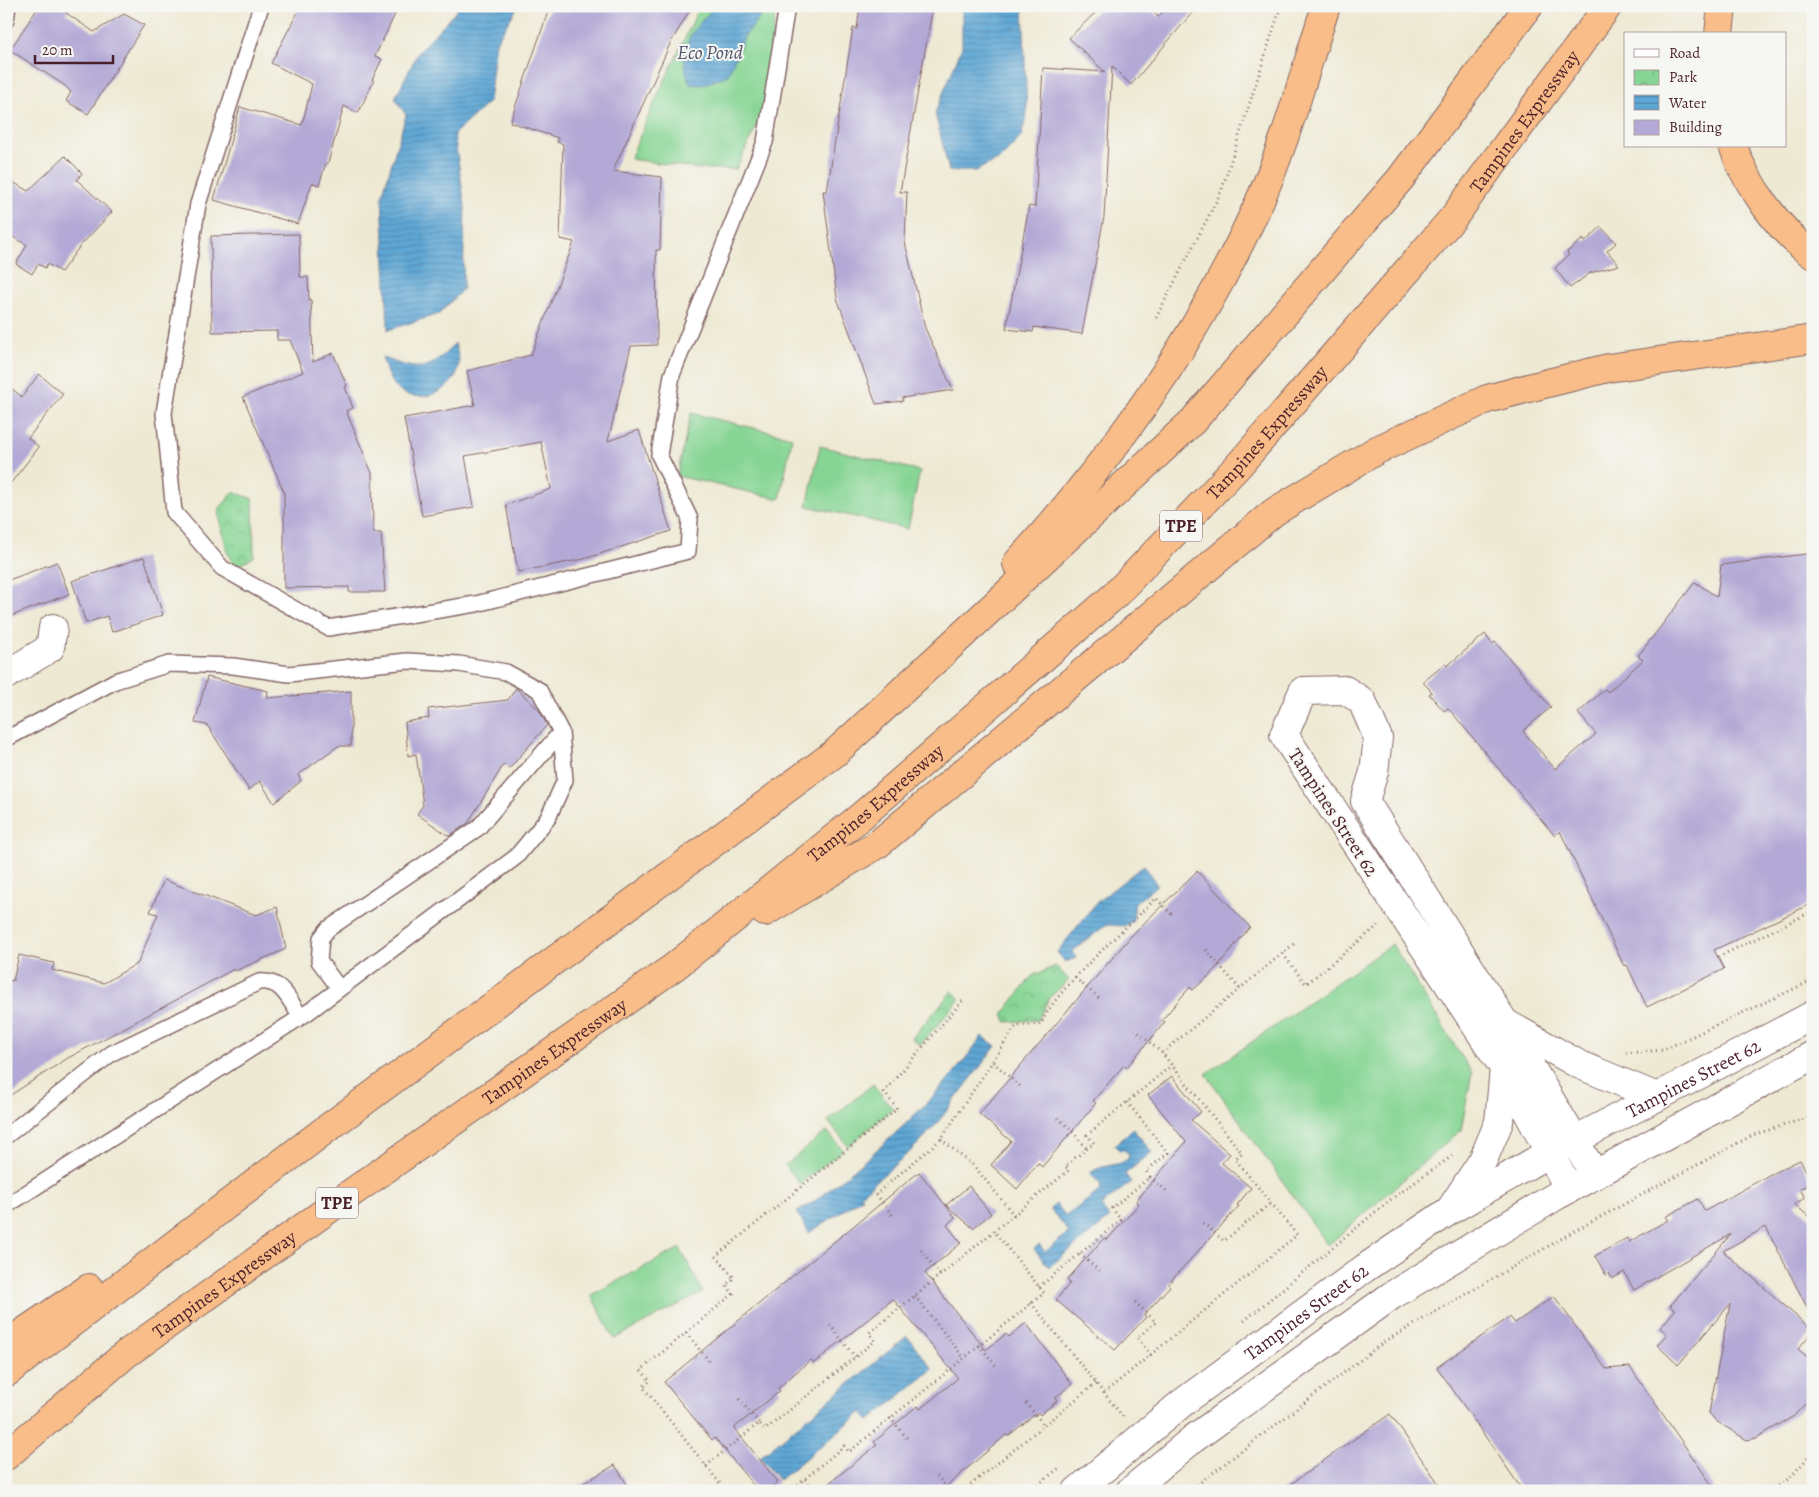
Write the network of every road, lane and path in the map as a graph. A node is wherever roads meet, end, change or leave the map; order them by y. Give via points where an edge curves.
1 (8, 6) edge
2 (261, 6) edge
3 (787, 6) edge
4 (1281, 6) edge
5 (1326, 6) edge
6 (1528, 6) edge
7 (1608, 6) edge
8 (1722, 6) edge
9 (6, 20) edge
10 (1719, 32) edge
11 (1734, 148) edge
12 (1813, 255) edge
13 (1156, 318) dead end
14 (1813, 339) edge
15 (999, 602) junction
16 (53, 628) dead end
17 (6, 675) edge
18 (561, 732) junction
19 (6, 739) edge
20 (1398, 855) junction
21 (1374, 874) junction
22 (1805, 907) dead end
23 (1813, 910) edge
24 (1808, 913) junction
25 (1174, 917) dead end
26 (1384, 921) dead end
27 (1295, 944) dead end
28 (1206, 950) dead end
29 (1282, 954) junction
30 (1718, 958) dead end
31 (674, 967) junction
32 (1075, 978) junction
33 (1813, 980) edge
34 (339, 988) junction
35 (1240, 989) junction
36 (1100, 999) dead end
37 (964, 1000) dead end
38 (1813, 1015) edge
39 (301, 1017) junction
40 (1504, 1022) junction
41 (1135, 1030) dead end
42 (1162, 1053) junction
43 (1617, 1054) dead end
44 (1813, 1055) edge
45 (993, 1062) junction
46 (1172, 1065) junction
47 (1504, 1068) junction
48 (1022, 1088) dead end
49 (1657, 1097) junction
50 (1127, 1102) junction
51 (1813, 1116) edge
52 (1058, 1118) dead end
53 (6, 1136) edge
54 (317, 1136) junction
55 (941, 1139) junction
56 (1574, 1140) junction
57 (1086, 1149) junction
58 (1458, 1152) dead end
59 (1550, 1153) junction
60 (1595, 1175) junction
61 (1150, 1177) junction
62 (1569, 1189) junction
63 (1168, 1192) dead end
64 (1271, 1203) junction
65 (6, 1206) edge
66 (1449, 1212) junction
67 (892, 1215) dead end
68 (1014, 1215) junction
69 (1204, 1224) dead end
70 (994, 1231) junction
71 (921, 1250) dead end
72 (1080, 1254) junction
73 (1099, 1271) dead end
74 (940, 1275) junction
75 (1039, 1287) junction
76 (914, 1296) junction
77 (1135, 1302) dead end
78 (1031, 1303) junction
79 (830, 1325) dead end
80 (1236, 1327) dead end
81 (686, 1332) junction
82 (6, 1344) edge
83 (979, 1345) junction
84 (1151, 1355) junction
85 (855, 1357) junction
86 (964, 1358) junction
87 (710, 1362) dead end
88 (997, 1366) dead end
89 (6, 1373) edge
90 (1096, 1383) junction
91 (1104, 1393) junction
92 (739, 1399) dead end
93 (1026, 1403) dead end
94 (1132, 1412) dead end
95 (890, 1418) junction
96 (1124, 1418) junction
97 (759, 1423) junction
98 (1116, 1424) dead end
99 (1044, 1425) junction
100 (908, 1439) dead end
101 (1813, 1451) edge
102 (6, 1456) edge
103 (706, 1466) junction
104 (1061, 1466) dead end
105 (937, 1476) dead end
106 (805, 1479) junction
107 (726, 1491) edge
108 (790, 1491) edge
109 (814, 1491) edge
110 (949, 1491) edge
111 (963, 1491) edge
112 (1030, 1491) edge
113 (1077, 1491) edge
114 (1130, 1491) edge
115 (1189, 1491) edge
116 (1770, 1491) edge

1 - 9 lane
2 - 3 lane via 198,204 164,413 174,512 222,568 328,628 476,604 688,551 690,519 659,455 672,375 764,142
4 - 13 path via 1220,192
5 - 15 highway via 1258,206 1206,308 1139,411 1050,528 1012,568
6 - 15 highway via 1401,178 1193,421
7 - 31 highway, Tampines Expressway / TPE via 1452,218 1238,466 1114,596 859,818
8 - 10 highway
11 - 12 highway via 1738,162 1771,214
14 - 31 highway via 1608,368 1540,385 1487,399 1377,450 1274,512 878,844
15 - 54 highway via 835,752
16 - 17 street via 50,648
18 - 19 lane via 539,690 506,672 459,664 407,661 289,674 233,666 169,664 115,681
18 - 34 lane via 565,780 548,818 516,857
18 - 34 lane via 478,828 328,929 321,938 319,961
20 - 21 street
20 - 21 street, Tampines Street 62 via 1366,801 1378,738 1362,701 1345,690 1303,692 1284,735
20 - 40 street, Tampines Street 62
21 - 47 street, Tampines Street 62
22 - 24 path
23 - 24 path
24 - 30 path
25 - 32 path via 1156,898
26 - 29 path via 1306,984
27 - 29 path
28 - 35 path
29 - 35 path
31 - 102 highway, Tampines Expressway / TPE via 126,1354
32 - 36 path
32 - 45 path via 1045,1014 1042,1024 1016,1026
33 - 43 path via 1663,1050
34 - 39 lane
35 - 42 path
37 - 81 path via 884,1092 897,1109 716,1256 734,1278 726,1285 733,1294
38 - 49 street, Tampines Street 62
39 - 53 lane via 278,985 270,981 259,982 112,1053
39 - 65 lane
40 - 49 street via 1578,1064
40 - 56 street, Tampines Street 62
41 - 42 path
42 - 46 path
44 - 60 street, Tampines Street 62
45 - 48 path
45 - 55 path
46 - 50 path
46 - 64 path via 1242,1153 1235,1158
47 - 59 street, Tampines Street 62
47 - 66 street via 1499,1122 1484,1160
49 - 56 street, Tampines Street 62
50 - 57 path via 1087,1134 1094,1143
50 - 61 path via 1168,1153 1146,1171
51 - 115 path via 1753,1135 1576,1230 1384,1342
52 - 57 path
54 - 82 highway
54 - 89 highway
55 - 67 path via 876,1194
55 - 68 path via 974,1166
56 - 59 street, Tampines Street 62
56 - 60 street, Tampines Street 62
57 - 68 path via 1065,1166 1069,1170
58 - 80 path via 1390,1200
59 - 62 street, Tampines Street 62
59 - 66 street, Tampines Street 62
60 - 62 street, Tampines Street 62
61 - 63 path
61 - 72 path via 1112,1208 1121,1220
62 - 114 street, Tampines Street 62 via 1391,1296 1193,1439
64 - 69 path via 1224,1241
64 - 84 path via 1297,1235
66 - 113 street, Tampines Street 62 via 1364,1268 1182,1403
68 - 70 path
70 - 74 path
70 - 75 path
71 - 74 path
72 - 73 path
72 - 75 path
74 - 76 path
75 - 78 path via 1044,1293
76 - 85 path via 869,1333 875,1341
76 - 86 path
77 - 84 path via 1156,1322 1137,1338
78 - 83 path
78 - 90 path
79 - 85 path
81 - 87 path
81 - 103 path via 641,1370 650,1381 642,1387
83 - 86 path
83 - 88 path
84 - 91 path
85 - 97 path via 765,1430
86 - 95 path
90 - 91 path
90 - 99 path
91 - 96 path
92 - 97 path
93 - 99 path
94 - 96 path
95 - 100 path
95 - 106 path via 849,1452 844,1446
96 - 98 path
97 - 103 path
99 - 111 path
101 - 116 path via 1790,1478
103 - 107 path
104 - 112 path
105 - 110 path
106 - 108 path
106 - 109 path

